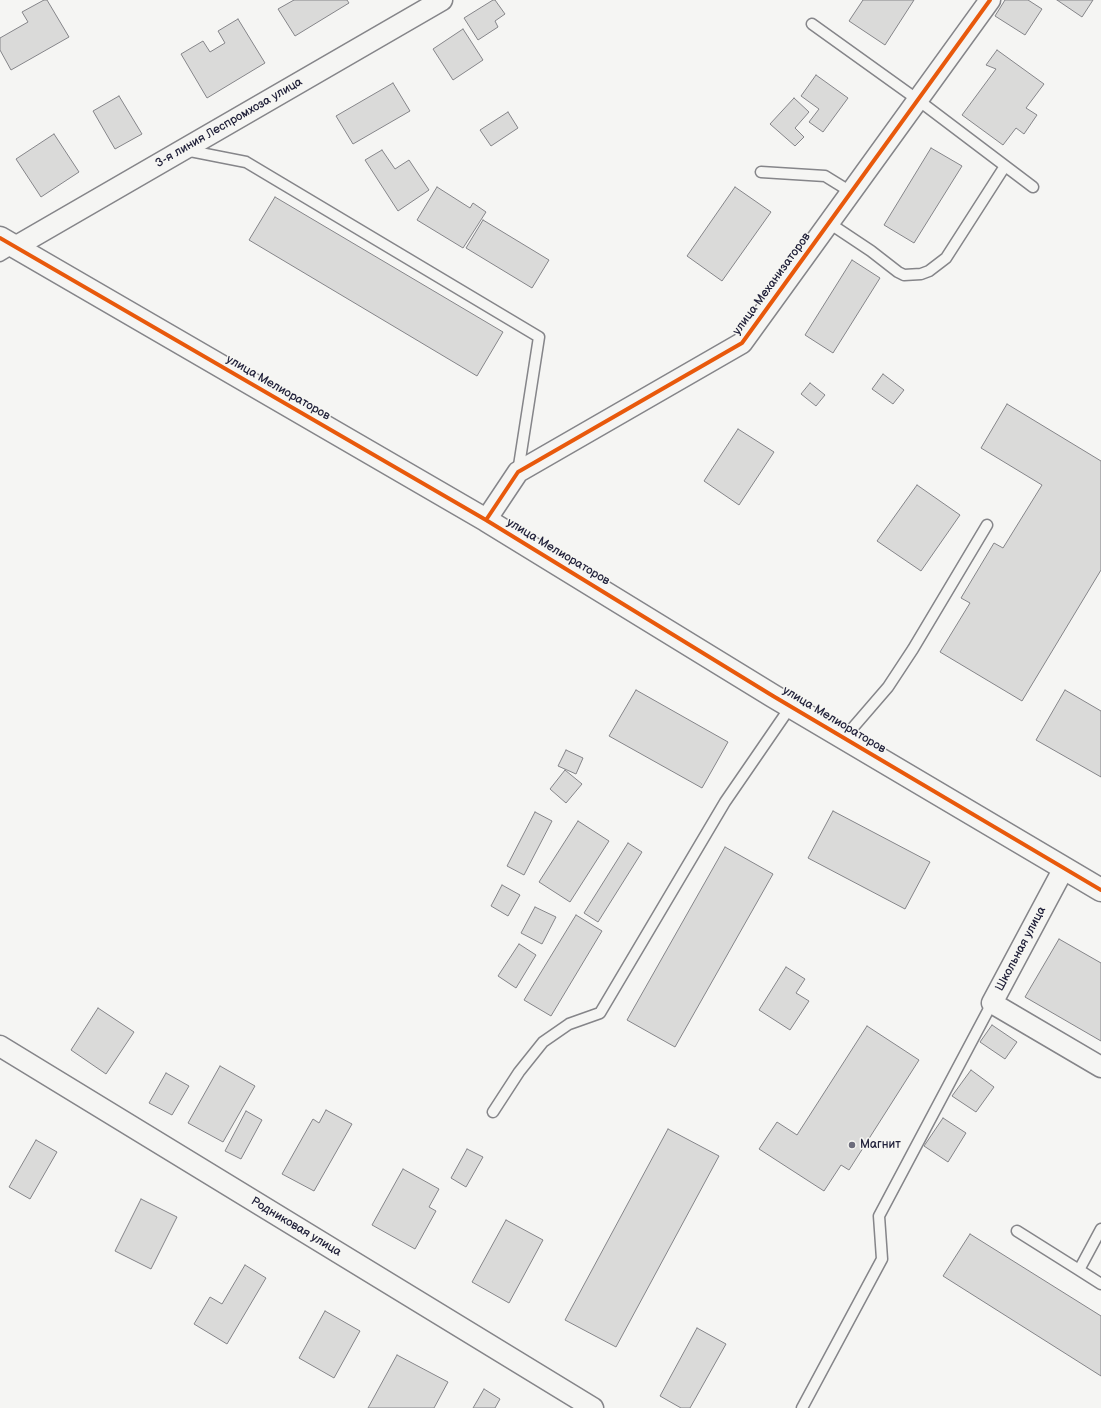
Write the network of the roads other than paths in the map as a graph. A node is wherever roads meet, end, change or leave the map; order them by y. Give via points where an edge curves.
1 (442, 0) edge
2 (990, 0) edge
3 (812, 24) dead end
4 (918, 100) junction
5 (184, 150) junction
6 (1005, 166) junction
7 (761, 172) dead end
8 (1033, 187) dead end
9 (851, 192) junction
10 (829, 223) junction
11 (5, 247) edge
12 (518, 472) junction
13 (486, 520) junction
14 (986, 525) dead end
15 (792, 706) junction
16 (844, 738) junction
17 (1064, 868) junction
18 (1101, 890) edge
19 (992, 1003) junction
20 (0, 1046) edge
21 (1101, 1067) edge
22 (493, 1112) dead end
23 (1101, 1229) edge
24 (1017, 1231) dead end
25 (1079, 1270) junction
26 (1101, 1284) edge
27 (593, 1408) edge
28 (802, 1408) edge

1 - 5 street, 3-я линия Леспромхоза улица
2 - 4 street, улица Механизаторов
3 - 4 lane
4 - 6 lane
4 - 9 street, улица Механизаторов
5 - 11 street, 3-я линия Леспромхоза улица
5 - 12 lane via 246,162 539,337
6 - 8 lane
6 - 10 lane via 946,258 921,274 904,275 898,272
7 - 9 lane via 825,176
9 - 10 street, улица Механизаторов
10 - 12 street, улица Механизаторов via 742,343
11 - 13 street, улица Мелиораторов
12 - 13 street, улица Механизаторов
13 - 15 street, улица Мелиораторов
14 - 16 lane via 913,650 888,687
15 - 16 street, улица Мелиораторов
15 - 22 lane via 726,802 600,1013 569,1024 543,1042 519,1072
16 - 17 street, улица Мелиораторов
17 - 18 street, улица Мелиораторов
17 - 19 street, Школьная улица
19 - 21 street, Школьная улица
19 - 28 lane via 879,1216 882,1259
20 - 27 street, Родниковая улица
23 - 25 lane
24 - 25 lane
25 - 26 lane

